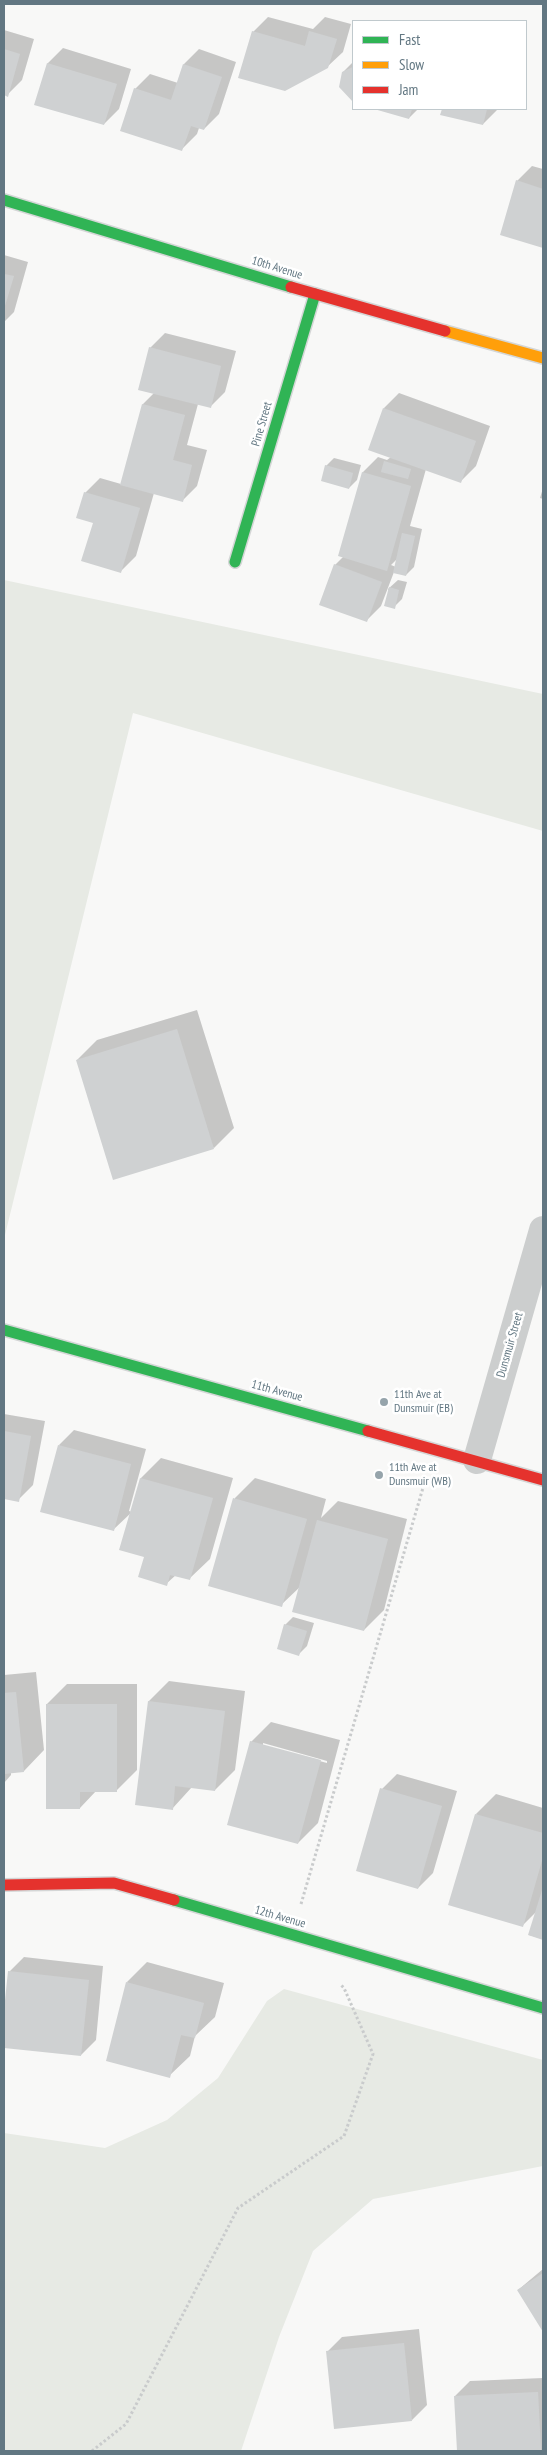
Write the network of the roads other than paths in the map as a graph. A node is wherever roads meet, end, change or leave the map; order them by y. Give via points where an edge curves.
1 (4, 200) edge
2 (315, 294) junction
3 (543, 358) edge
4 (235, 562) dead end
5 (543, 1230) edge
6 (4, 1330) edge
7 (477, 1460) junction
8 (543, 1480) edge
9 (4, 1885) edge
10 (543, 2008) edge

1 - 2 street, 10th Avenue
2 - 3 street, 10th Avenue
2 - 4 street, Pine Street
5 - 7 street, Dunsmuir Street
6 - 7 street, 11th Avenue
7 - 8 street, 11th Avenue
9 - 10 street, 12th Avenue via 114,1883

